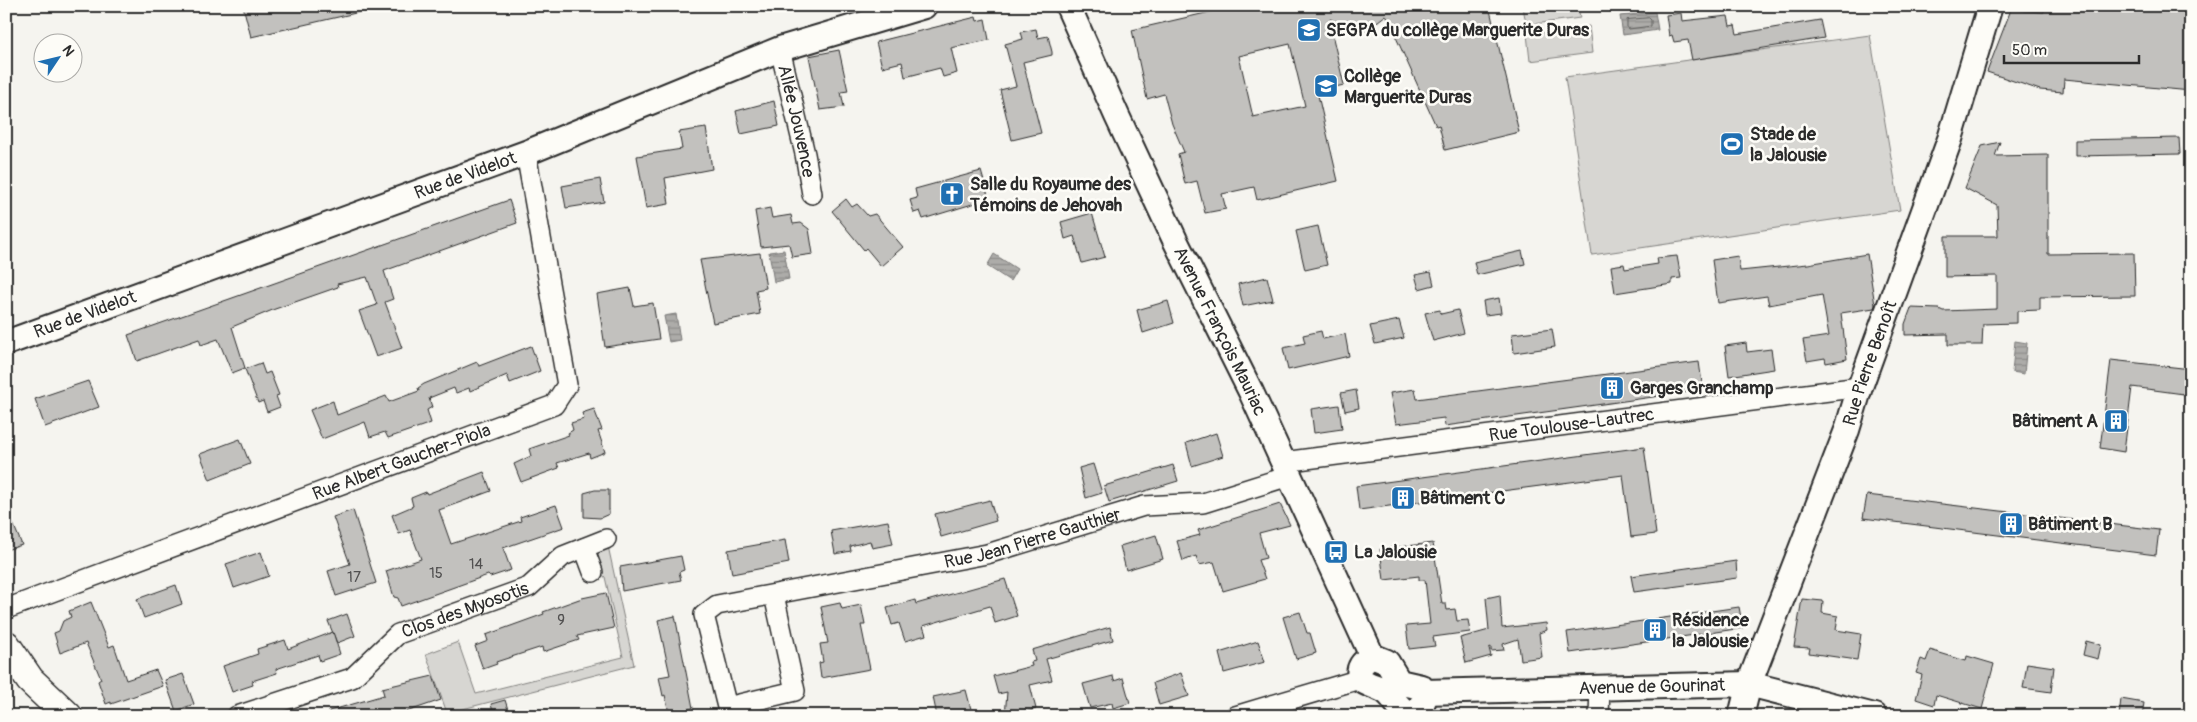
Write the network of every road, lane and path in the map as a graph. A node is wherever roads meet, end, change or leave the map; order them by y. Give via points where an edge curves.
1 (924, 6) edge
2 (1068, 6) edge
3 (1990, 6) edge
4 (780, 49) junction
5 (526, 153) junction
6 (812, 194) dead end
7 (6, 343) edge
8 (1860, 387) junction
9 (1286, 469) junction
10 (606, 539) dead end
11 (584, 548) junction
12 (593, 572) dead end
13 (774, 595) junction
14 (6, 609) edge
15 (6, 645) edge
16 (1372, 656) junction
17 (1360, 679) junction
18 (1749, 684) junction
19 (1600, 687) junction
20 (1424, 692) junction
21 (1411, 714) edge
22 (68, 716) edge
23 (237, 716) edge
24 (1235, 716) edge
25 (1599, 716) edge
26 (1741, 716) edge
27 (1874, 716) edge

1 - 4 street, Rue de Videlot
2 - 9 street, Avenue François Mauriac via 1134,153
3 - 8 street, Rue Pierre Benoît via 1926,208
4 - 5 street, Rue de Videlot
4 - 6 street, Allée Jouvence
5 - 7 street, Rue de Videlot
5 - 14 street, Rue Albert Gaucher-Piola via 567,385 554,405
8 - 9 street, Rue Toulouse-Lautrec
8 - 18 street, Rue Pierre Benoît via 1848,430
9 - 13 street, Rue Jean Pierre Gauthier via 1203,503 1144,506 987,554
9 - 16 street, Avenue François Mauriac
10 - 11 street, Clos des Myosotis
11 - 12 street
11 - 23 street, Clos des Myosotis via 563,556 529,588 398,634 352,678
13 - 13 street, Rue Jean Pierre Gauthier via 716,605 704,615 727,707 795,691
15 - 22 main road via 30,680
16 - 17 street via 1360,667
16 - 20 street via 1386,662 1399,682 1416,684
17 - 21 street via 1391,695 1400,708
17 - 24 street
18 - 19 street, Avenue de Gourinat
18 - 26 street, Rue Pierre Benoît
18 - 27 street, Avenue de Gourinat
19 - 20 street, Avenue de Gourinat
19 - 25 street
20 - 21 street via 1423,704

